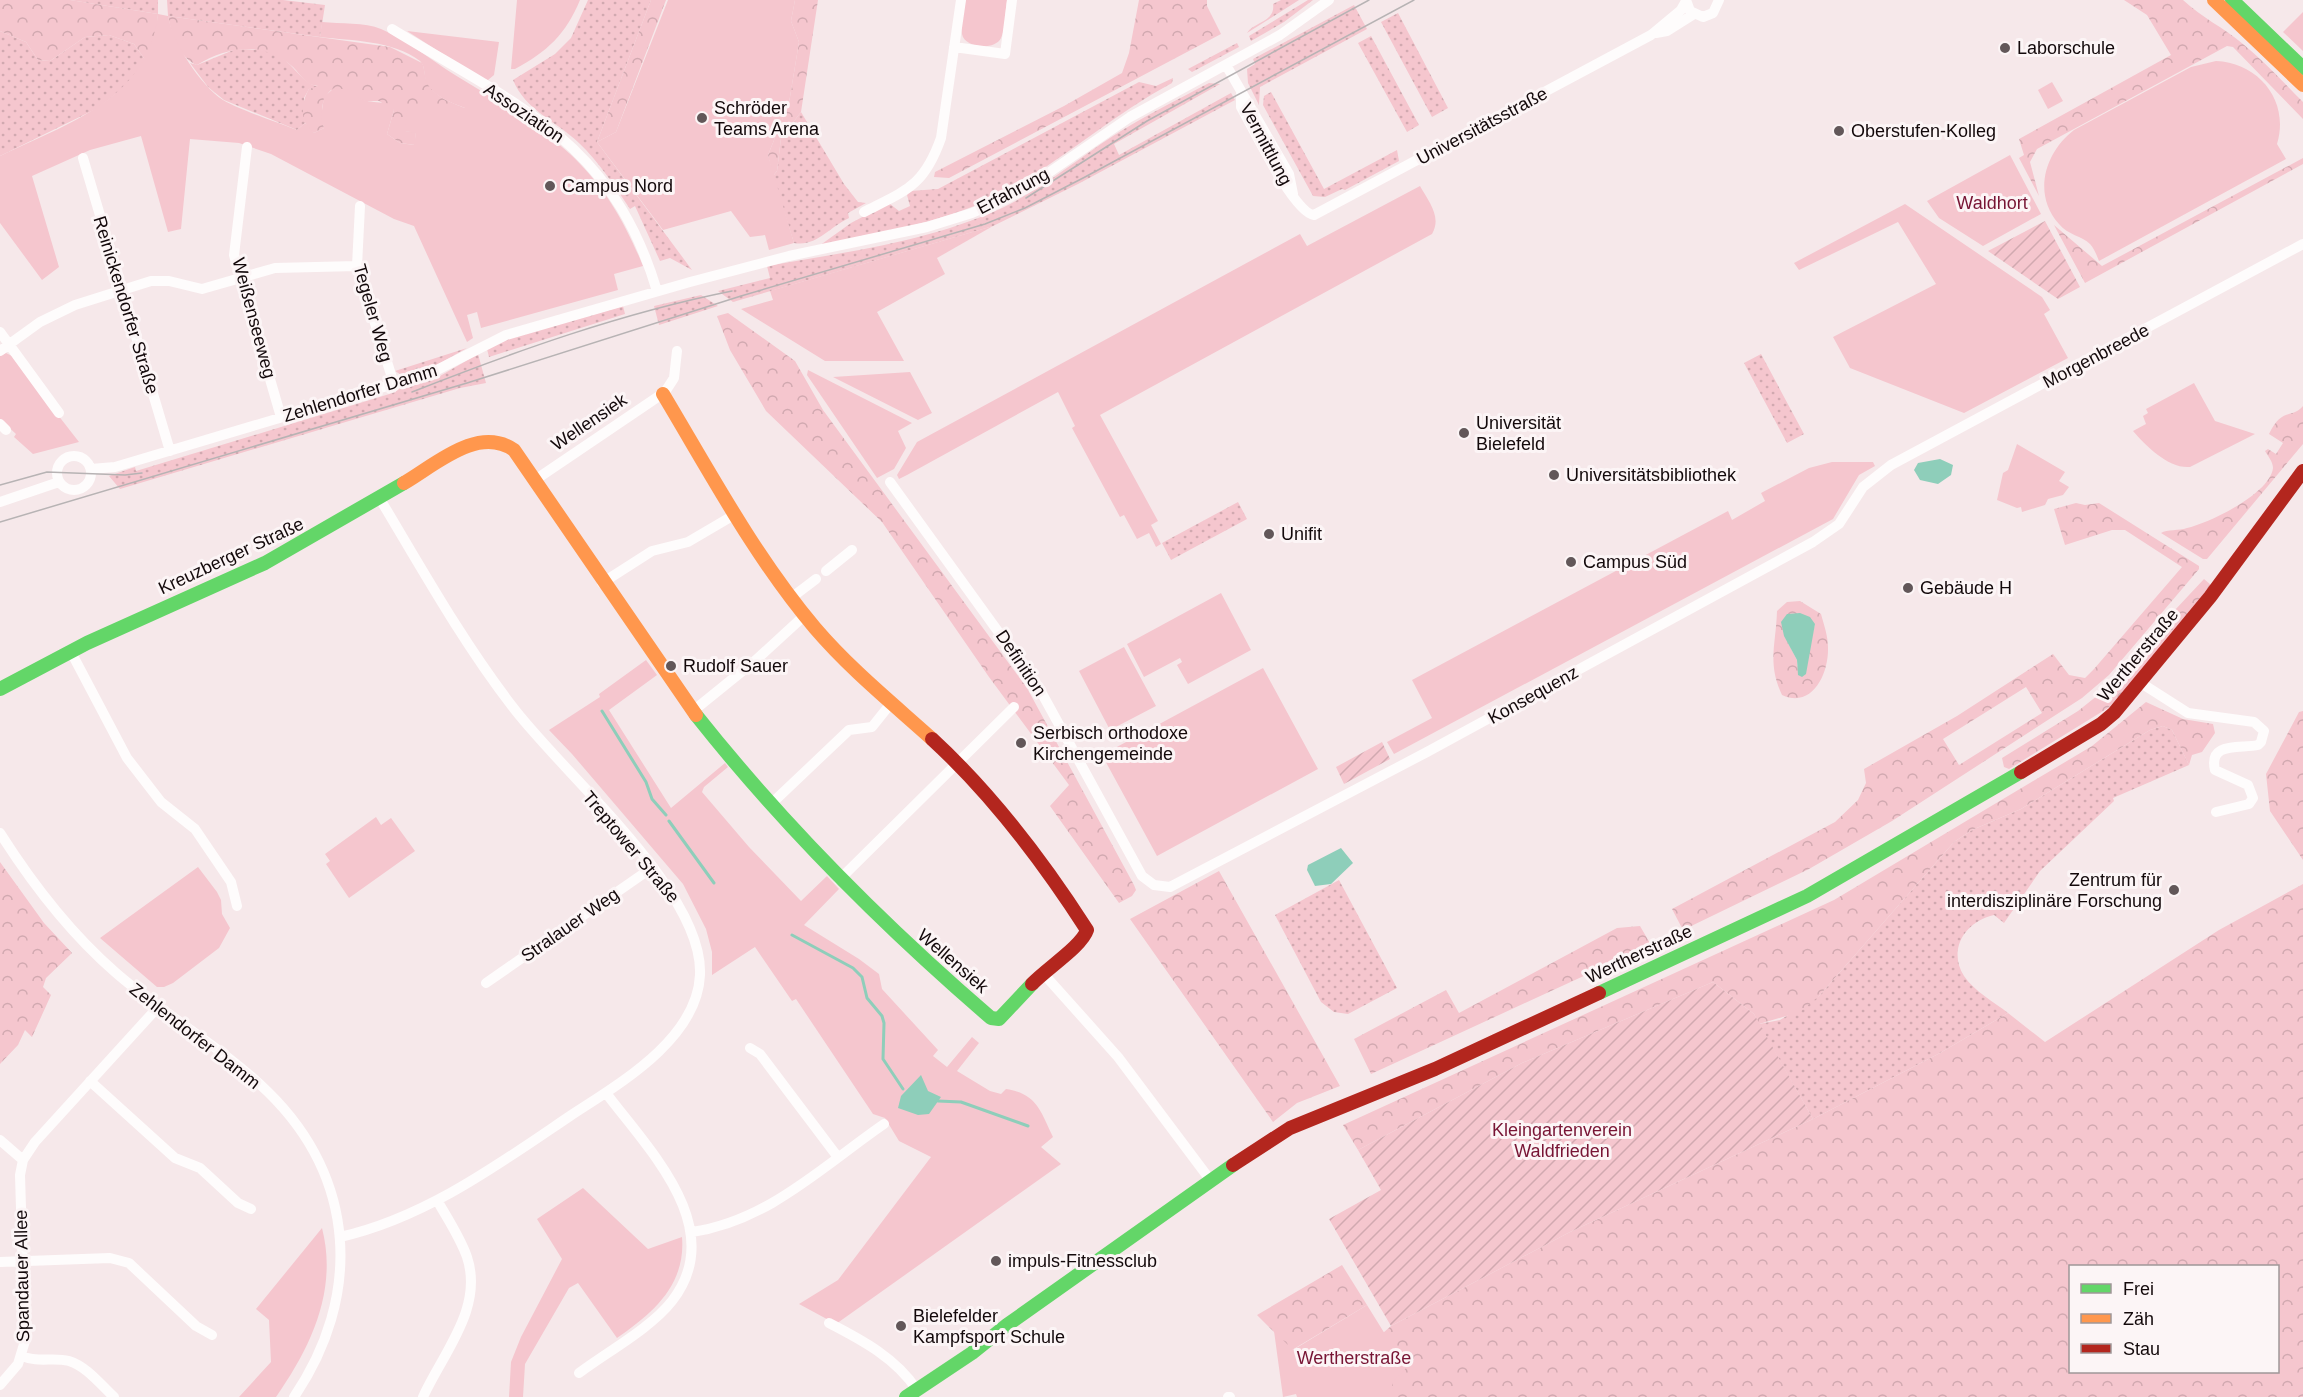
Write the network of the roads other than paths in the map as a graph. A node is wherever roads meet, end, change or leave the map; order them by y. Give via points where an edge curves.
1 (961, 0) edge
2 (1012, 0) edge
3 (1329, 0) edge
4 (1686, 0) edge
5 (1719, 0) edge
6 (2214, 0) edge
7 (2232, 0) edge
8 (1694, 14) junction
9 (392, 29) dead end
10 (1656, 33) junction
11 (954, 47) junction
12 (1226, 65) junction
13 (2303, 68) edge
14 (2303, 85) edge
15 (247, 147) dead end
16 (82, 158) dead end
17 (360, 206) dead end
18 (864, 212) dead end
19 (1307, 213) joint
20 (2303, 244) edge
21 (357, 266) junction
22 (239, 277) junction
23 (122, 289) junction
24 (657, 291) junction
25 (0, 332) edge
26 (4, 347) edge
27 (677, 351) dead end
28 (394, 384) junction
29 (663, 394) junction
30 (59, 413) dead end
31 (281, 417) junction
32 (471, 444) joint
33 (170, 451) junction
34 (1888, 467) joint
35 (91, 469) junction
36 (2303, 471) edge
37 (535, 480) junction
38 (2298, 481) edge
39 (59, 482) junction
40 (890, 482) dead end
41 (380, 499) junction
42 (0, 502) edge
43 (734, 515) junction
44 (852, 550) dead end
45 (826, 571) dead end
46 (816, 579) dead end
47 (602, 583) junction
48 (791, 598) junction
49 (805, 615) junction
50 (70, 650) junction
51 (2141, 683) junction
52 (0, 689) edge
53 (892, 702) junction
54 (1014, 707) dead end
55 (693, 711) junction
56 (958, 763) junction
57 (770, 805) junction
58 (2216, 812) dead end
59 (0, 833) edge
60 (653, 867) junction
61 (839, 880) junction
62 (1154, 885) joint
63 (237, 906) dead end
64 (1042, 972) junction
65 (486, 983) dead end
66 (158, 1007) junction
67 (750, 1048) dead end
68 (90, 1082) junction
69 (606, 1092) junction
70 (884, 1124) dead end
71 (0, 1140) edge
72 (837, 1156) junction
73 (23, 1160) junction
74 (1211, 1181) junction
75 (437, 1200) junction
76 (251, 1209) dead end
77 (692, 1233) junction
78 (340, 1237) junction
79 (22, 1260) junction
80 (0, 1262) edge
81 (829, 1323) dead end
82 (212, 1335) dead end
83 (22, 1356) junction
84 (579, 1374) dead end
85 (0, 1384) edge
86 (911, 1393) edge
87 (114, 1397) edge
88 (294, 1397) edge
89 (423, 1397) edge

1 - 11 street
2 - 11 street via 1005,54
3 - 12 street, Erfahrung
4 - 8 street
4 - 10 street, Universitätsstraße
5 - 8 street, Universitätsstraße via 1713,13 1703,17
6 - 14 street
7 - 13 street
8 - 10 street, Universitätsstraße via 1667,31
9 - 24 street, Assoziation via 534,116 588,162 612,191 632,225
10 - 19 street, Universitätsstraße via 1320,213
11 - 18 street via 941,138 933,160 919,181 898,199
12 - 19 street, Vermittlung via 1284,166 1293,194
12 - 24 street, Erfahrung via 1130,117 1025,189 972,213 927,228 789,256
15 - 22 street, Weißenseeweg via 234,255
16 - 23 street, Reinickendorfer Straße
17 - 21 street, Tegeler Weg
20 - 34 street, Morgenbreede
21 - 22 street via 275,268
21 - 28 street, Tegeler Weg
22 - 23 street via 202,289 160,280
22 - 31 street, Weißenseeweg
23 - 26 street via 58,313
23 - 33 street, Reinickendorfer Straße
24 - 28 street, Zehlendorfer Damm via 506,335 431,373
25 - 26 street
26 - 30 street
27 - 29 street via 674,378
28 - 31 street, Zehlendorfer Damm
29 - 37 street, Wellensiek
29 - 43 street, Wellensiek
31 - 33 street, Zehlendorfer Damm
32 - 37 street, Wellensiek via 487,440 504,443 519,455
32 - 41 street, Kreuzberger Straße
33 - 35 street, Zehlendorfer Damm via 115,467
34 - 62 street, Konsequenz via 1863,487 1839,524 1813,542 1177,885
35 - 39 street via 83,488 72,490
35 - 39 street via 83,458 68,456 57,466
36 - 38 street, Wertherstraße
37 - 47 street, Wellensiek
38 - 51 street, Wertherstraße
39 - 42 street
40 - 62 street, Definition via 1039,688 1142,876
41 - 50 street, Kreuzberger Straße via 235,578
41 - 60 street, Treptower Straße via 450,615 512,707
43 - 47 street via 688,542 652,551
43 - 48 street, Wellensiek
44 - 45 street
46 - 48 street
47 - 55 street, Wellensiek
48 - 49 street, Wellensiek
49 - 53 street, Wellensiek
49 - 55 street
50 - 52 street, Kreuzberger Straße
50 - 63 street via 127,758 161,802 195,829 231,882
51 - 58 street via 2188,713 2254,722 2264,731 2258,745 2226,747 2218,753 2215,770 2248,784 2253,798 2249,804
51 - 74 street, Wertherstraße via 2101,724 1845,876 1435,1069 1290,1128
53 - 56 street, Wellensiek
53 - 57 street via 872,727 849,730
54 - 56 street
55 - 57 street, Wellensiek
56 - 61 street
56 - 64 street, Wellensiek via 1005,816 1087,930 1084,940
57 - 61 street, Wellensiek
59 - 66 street, Zehlendorfer Damm via 25,873 68,927 115,973
60 - 65 street, Stralauer Weg
60 - 69 street, Treptower Straße via 693,932 700,977 681,1027 665,1046
61 - 64 street, Wellensiek via 916,954 995,1020
64 - 74 street via 1125,1065
66 - 68 street
66 - 78 street, Zehlendorfer Damm via 235,1063 284,1109 327,1177
67 - 72 street via 760,1054
68 - 73 street
68 - 76 street via 175,1158 200,1168 238,1203
69 - 75 street, Treptower Straße
69 - 77 street via 673,1184
70 - 72 street
71 - 73 street
72 - 77 street via 761,1211 724,1226
73 - 79 street, Spandauer Allee
74 - 86 street, Wertherstraße
75 - 78 street, Treptower Straße via 390,1223
75 - 89 street via 467,1257 472,1279 469,1305
77 - 84 street via 688,1271 672,1301
78 - 88 street, Zehlendorfer Damm via 338,1288 330,1326
79 - 80 street
79 - 82 street via 110,1258 129,1263 196,1326
79 - 83 street, Spandauer Allee
81 - 86 street via 882,1354 904,1373
83 - 85 street, Spandauer Allee
83 - 87 street via 70,1362

